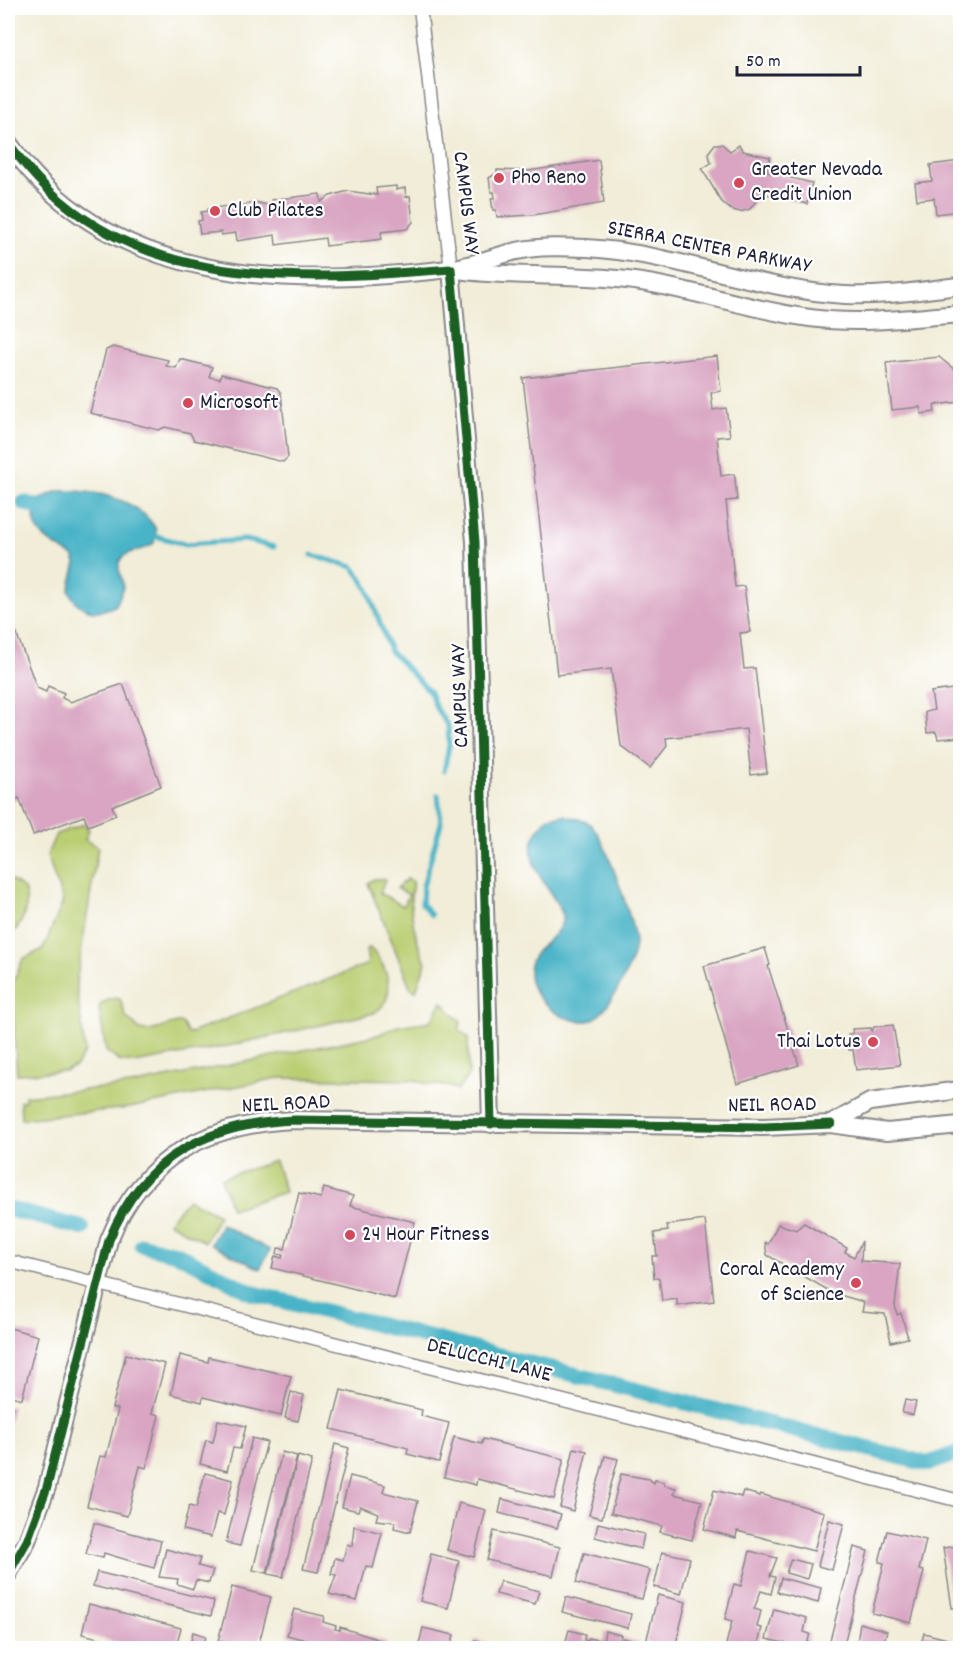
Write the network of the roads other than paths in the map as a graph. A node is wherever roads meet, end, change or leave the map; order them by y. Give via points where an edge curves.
1 (420, 8) edge
2 (8, 142) edge
3 (451, 269) junction
4 (960, 286) edge
5 (960, 314) edge
6 (960, 1090) edge
7 (491, 1124) junction
8 (831, 1125) junction
9 (960, 1125) edge
10 (8, 1261) edge
11 (98, 1284) junction
12 (960, 1501) edge
13 (8, 1574) edge

1 - 3 street, CAMPUS WAY
2 - 3 street, SIERRA CENTER PARKWAY via 29,168 78,213 114,236 173,261 227,272 306,277
3 - 4 street, SIERRA CENTER PARKWAY via 518,251 582,248 611,249 844,295
3 - 5 street, SIERRA CENTER PARKWAY via 500,276 547,274 630,280 838,321
3 - 7 street, CAMPUS WAY via 476,543
6 - 8 street, NEIL ROAD via 870,1102
7 - 8 street, NEIL ROAD via 793,1128
7 - 11 street, NEIL ROAD via 295,1120 219,1131 177,1153 135,1190 109,1240
8 - 9 street, NEIL ROAD via 887,1132
10 - 11 street, DELUCCHI LANE
11 - 12 street, DELUCCHI LANE
11 - 13 street, NEIL ROAD via 47,1486 27,1541

